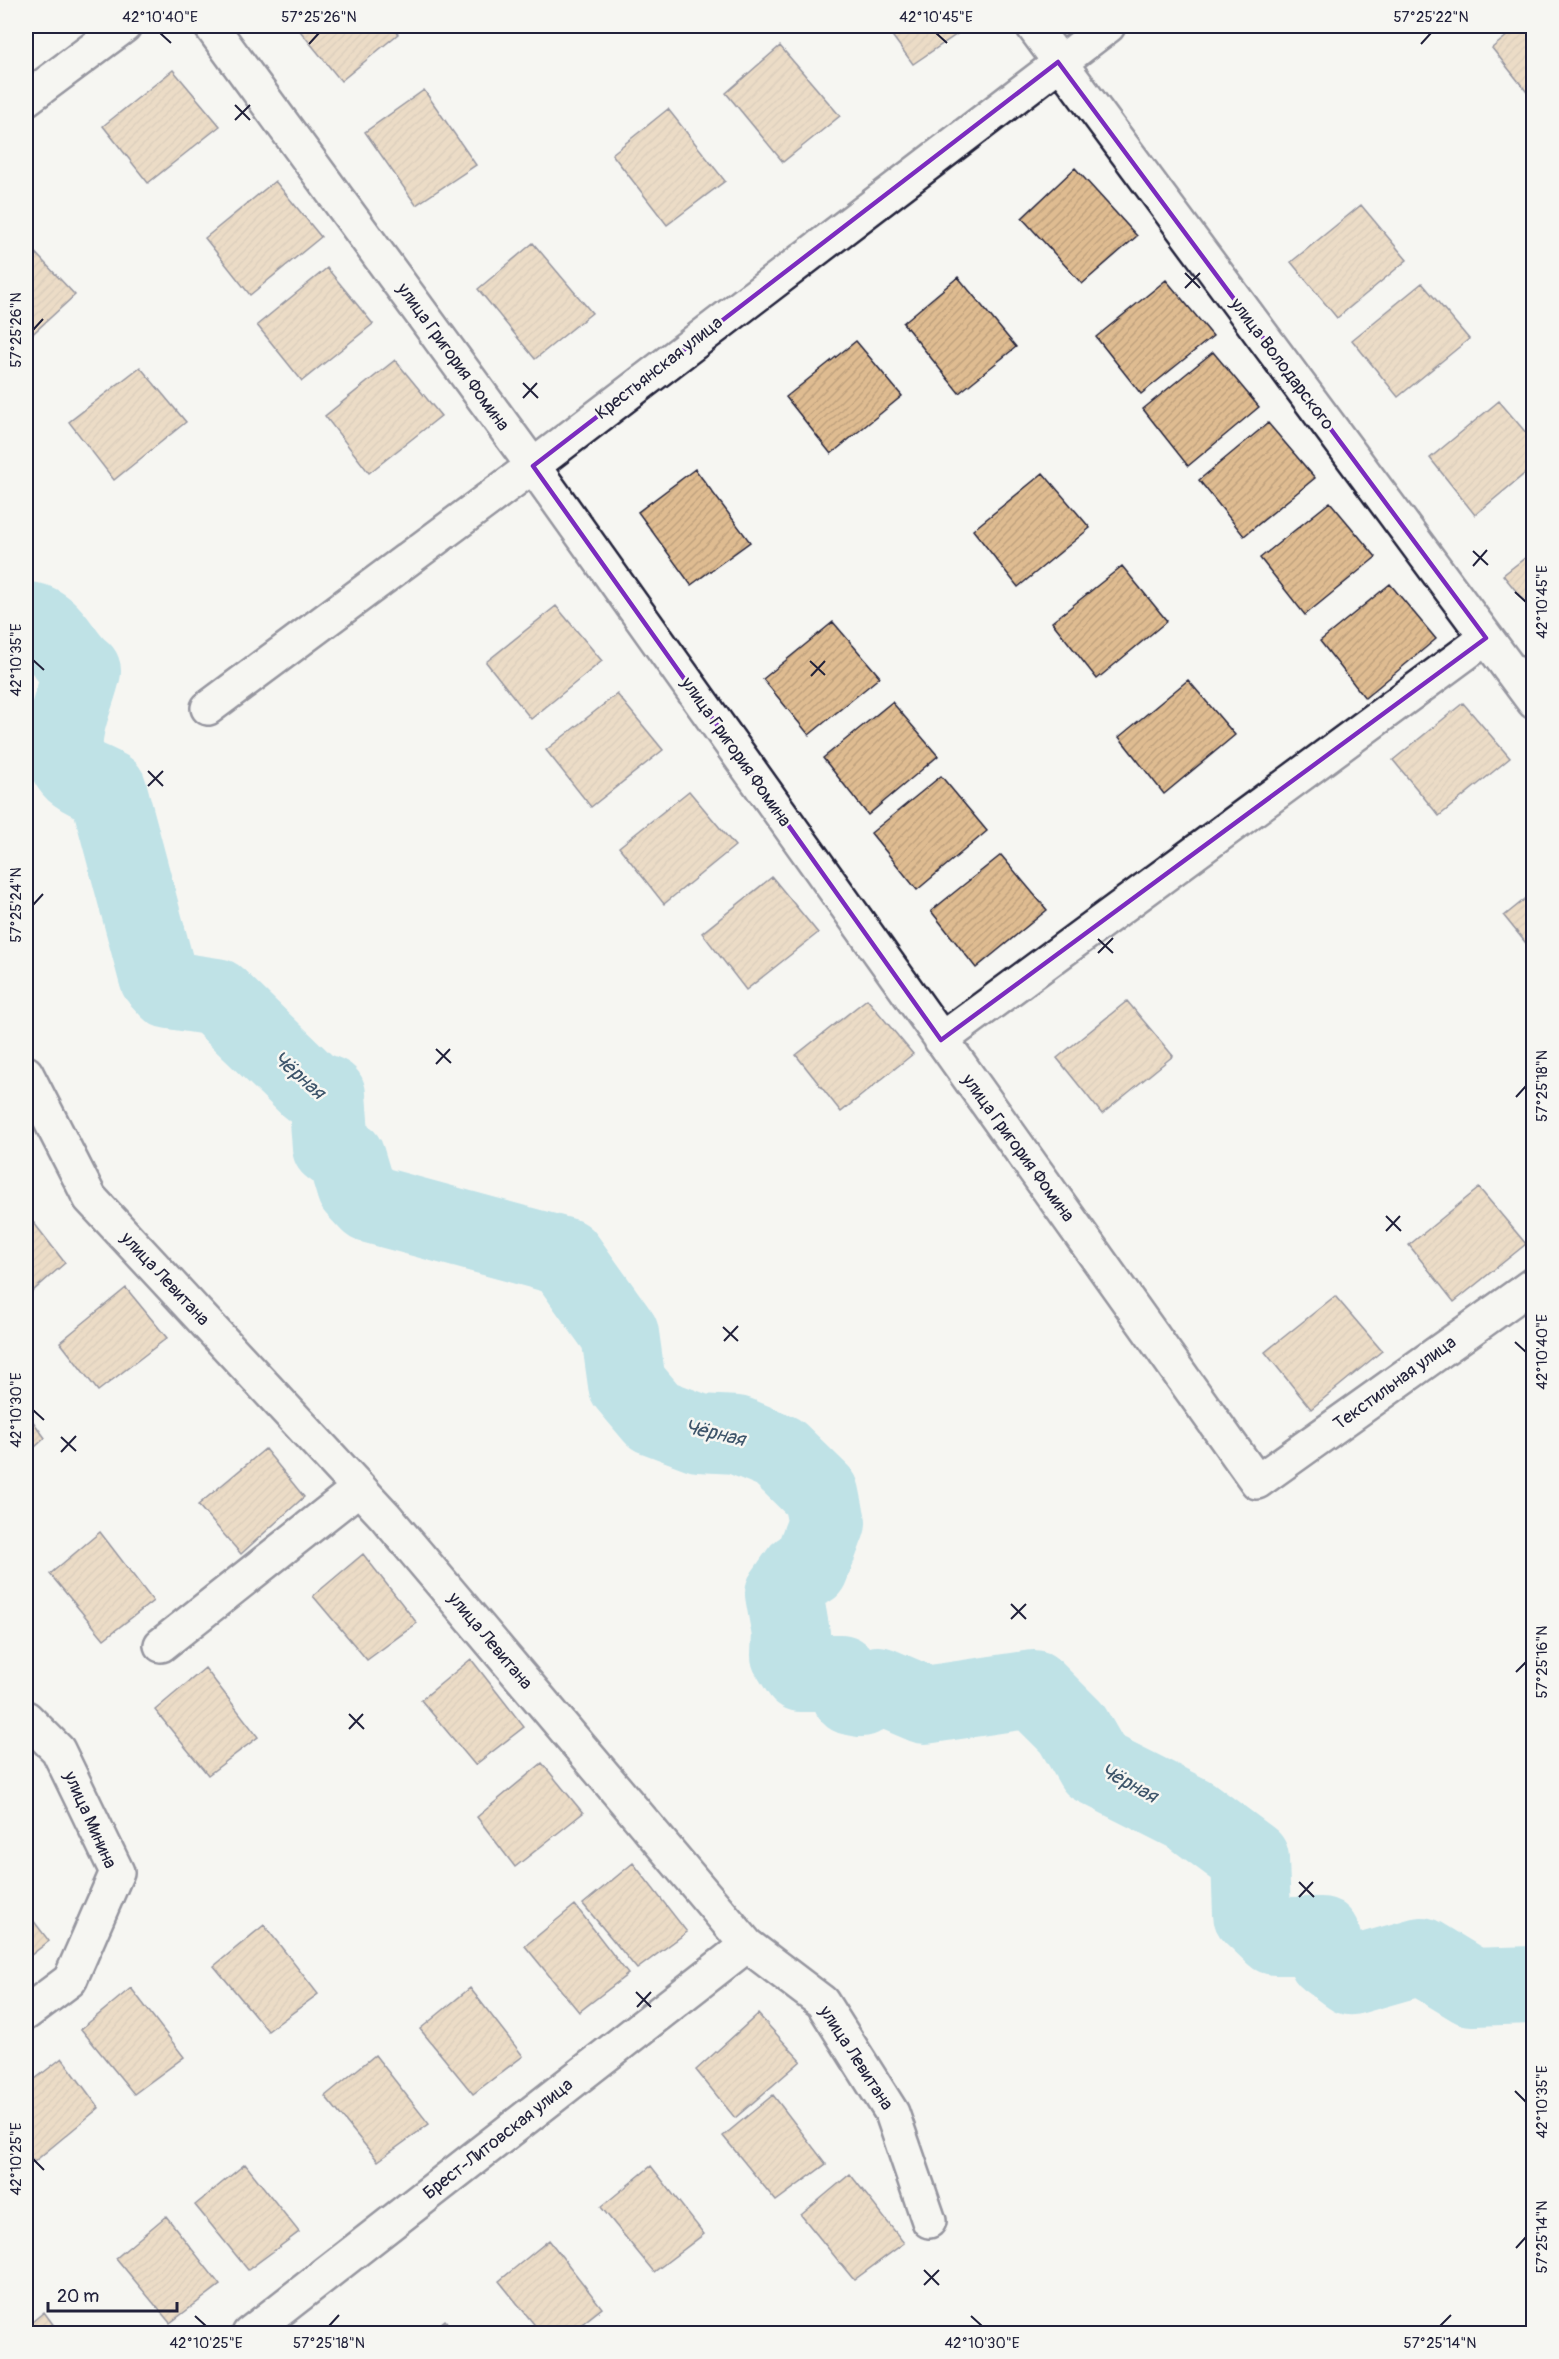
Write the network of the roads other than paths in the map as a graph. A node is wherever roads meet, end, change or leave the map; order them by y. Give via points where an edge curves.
1 (124, 26) edge
2 (211, 26) edge
3 (1033, 26) edge
4 (1108, 26) edge
5 (1058, 62) junction
6 (26, 99) edge
7 (532, 466) junction
8 (1486, 638) junction
9 (1533, 702) edge
10 (208, 708) dead end
11 (941, 1040) junction
12 (26, 1073) edge
13 (1533, 1284) edge
14 (1257, 1482) joint
15 (359, 1488) junction
16 (162, 1645) dead end
17 (26, 1718) edge
18 (747, 1945) junction
19 (26, 2013) edge
20 (929, 2221) dead end
21 (249, 2334) edge

1 - 6 street
2 - 7 street, улица Григория Фомина
3 - 5 street, улица Володарского
4 - 5 street, Крестьянская улица
5 - 7 street, Крестьянская улица
5 - 8 street, улица Володарского
7 - 10 street, Крестьянская улица
7 - 11 street, улица Григория Фомина
8 - 9 street, улица Володарского
8 - 11 street
11 - 14 street, улица Григория Фомина
12 - 15 street, улица Левитана via 90,1198
13 - 14 street, Текстильная улица
15 - 16 street
15 - 18 street, улица Левитана
17 - 19 street, улица Минина via 58,1750 117,1872 70,1980
18 - 20 street, улица Левитана via 822,2002 892,2113
18 - 21 street, Брест-Литовская улица

